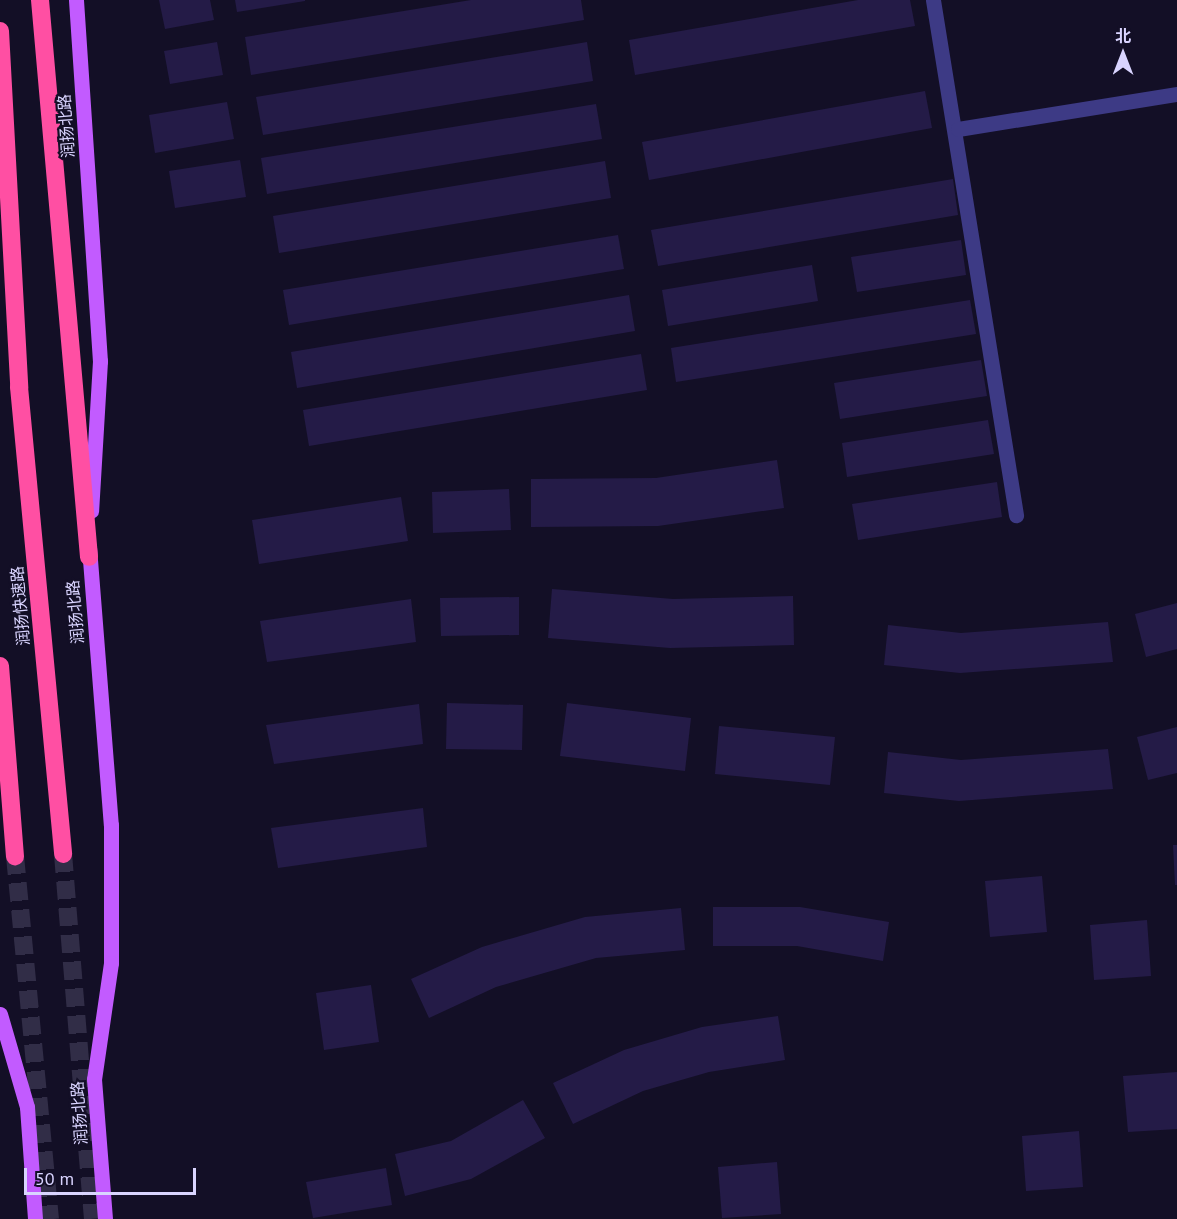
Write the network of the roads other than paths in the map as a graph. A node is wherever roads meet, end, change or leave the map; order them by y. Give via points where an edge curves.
1 (40, 0) edge
2 (76, 0) edge
3 (933, 0) edge
4 (0, 31) edge
5 (1177, 94) edge
6 (958, 129) junction
7 (1016, 515) dead end
8 (89, 557) junction
9 (0, 666) edge
10 (63, 854) tunnel mouth
11 (15, 856) tunnel mouth
12 (0, 1014) edge
13 (35, 1219) edge
14 (105, 1219) edge

1 - 8 highway
2 - 8 main road, 润扬北路 via 99,360
3 - 6 street
4 - 10 highway, 润扬快速路 via 19,387
5 - 6 street
6 - 7 street
8 - 14 main road, 润扬北路 via 111,825 111,963 94,1079
9 - 11 highway, 润扬快速路
12 - 13 main road via 27,1107

